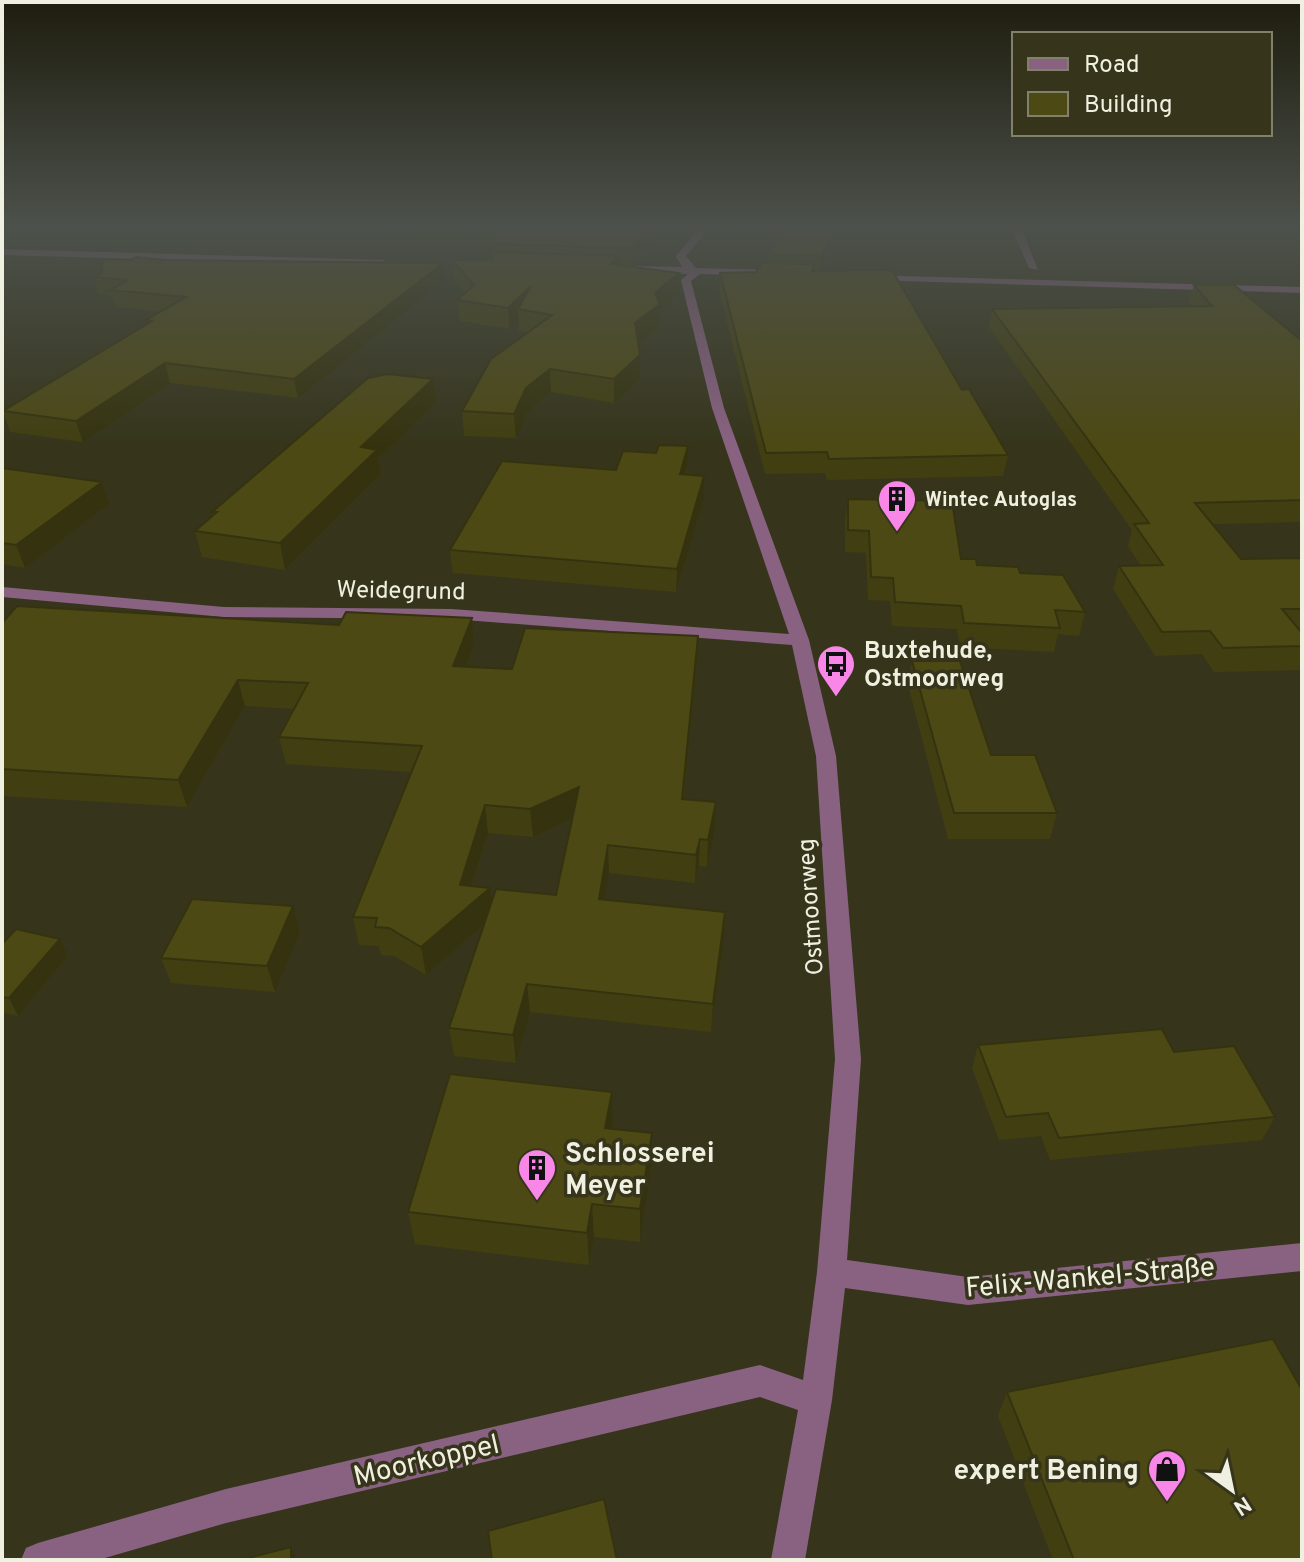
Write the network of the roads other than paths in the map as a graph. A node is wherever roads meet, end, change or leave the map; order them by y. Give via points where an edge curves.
1 (690, 298) edge
2 (2, 592) edge
3 (800, 640) junction
4 (1302, 1257) edge
5 (832, 1272) junction
6 (816, 1400) junction
7 (38, 1560) edge
8 (788, 1560) edge

1 - 3 street, Ostmoorweg via 718,408
2 - 3 street, Weidegrund via 224,612 451,614
3 - 5 street, Ostmoorweg via 826,756 848,1059
4 - 5 street, Felix-Wankel-Straße via 968,1291
5 - 6 street, Ostmoorweg
6 - 7 street, Moorkoppel via 760,1381 226,1506
6 - 8 street, Ostmoorweg

